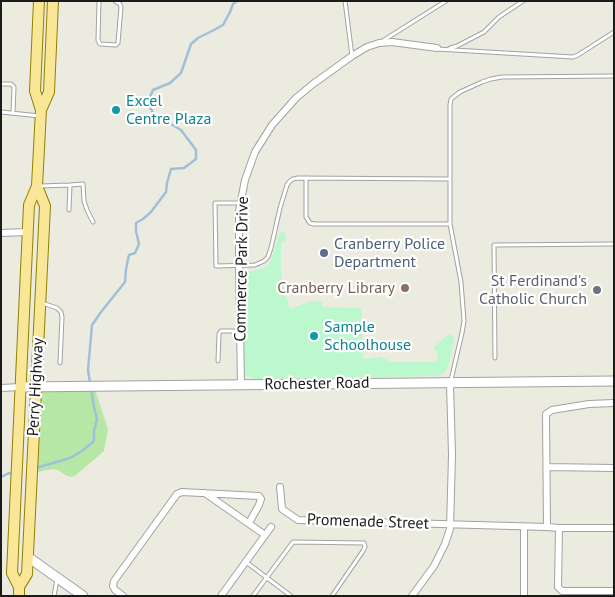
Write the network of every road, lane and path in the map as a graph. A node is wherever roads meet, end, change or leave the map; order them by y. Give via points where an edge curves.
1 (38, 1) edge
2 (53, 1) edge
3 (99, 1) edge
4 (115, 1) edge
5 (345, 1) edge
6 (446, 1) edge
7 (523, 1) edge
8 (614, 32) edge
9 (379, 44) junction
10 (437, 48) junction
11 (352, 56) junction
12 (614, 76) edge
13 (1, 84) edge
14 (1, 112) edge
15 (13, 113) junction
16 (41, 113) junction
17 (306, 178) junction
18 (450, 179) junction
19 (70, 184) junction
20 (37, 186) junction
21 (240, 203) junction
22 (69, 210) dead end
23 (93, 222) dead end
24 (450, 224) junction
25 (27, 232) junction
26 (1, 233) edge
27 (614, 244) edge
28 (239, 265) junction
29 (40, 302) junction
30 (240, 331) junction
31 (495, 358) dead end
32 (218, 361) dead end
33 (60, 363) dead end
34 (614, 381) edge
35 (450, 383) junction
36 (241, 385) junction
37 (20, 387) junction
38 (1, 388) edge
39 (36, 388) junction
40 (614, 403) edge
41 (547, 467) junction
42 (614, 468) edge
43 (280, 487) dead end
44 (205, 492) junction
45 (248, 523) junction
46 (450, 524) junction
47 (271, 527) dead end
48 (524, 527) junction
49 (547, 528) junction
50 (559, 528) junction
51 (614, 528) edge
52 (265, 535) junction
53 (28, 557) junction
54 (246, 562) junction
55 (58, 578) junction
56 (267, 578) junction
57 (558, 587) junction
58 (19, 591) edge
59 (614, 591) edge
60 (54, 596) edge
61 (83, 596) edge
62 (123, 596) edge
63 (221, 596) edge
64 (253, 596) edge
65 (292, 596) edge
66 (332, 596) edge
67 (412, 596) edge
68 (524, 596) edge
69 (558, 596) edge

1 - 16 main road, Perry Highway via 35,91
2 - 16 main road, Perry Highway via 49,92
3 - 4 lane via 98,40 100,44 116,45 121,7
5 - 11 lane
6 - 9 lane
7 - 10 lane, Commerce Park Drive via 484,32 457,46
8 - 10 lane via 573,57
9 - 10 street, Commerce Park Drive via 392,42
9 - 11 street, Commerce Park Drive
11 - 21 street, Commerce Park Drive via 296,98 272,125 255,152
12 - 18 lane via 502,77 482,82 454,96 450,105
13 - 15 lane via 14,87
14 - 15 lane
15 - 16 lane
16 - 20 main road, Perry Highway
17 - 18 lane
17 - 24 lane via 306,217 310,223
17 - 28 lane via 293,179 287,185 268,257 260,264
18 - 24 lane
19 - 20 lane
19 - 22 lane
19 - 23 lane via 83,184 84,201
20 - 25 main road, Perry Highway via 29,205
20 - 29 main road, Perry Highway via 44,206
21 - 28 street, Commerce Park Drive
21 - 28 lane via 216,203 216,266
24 - 35 lane via 461,282 464,321
25 - 26 street
25 - 37 main road, Perry Highway
27 - 31 lane via 494,245
28 - 30 street, Commerce Park Drive
29 - 33 lane via 61,312
29 - 39 main road, Perry Highway
30 - 32 lane via 221,331
30 - 36 street, Commerce Park Drive
34 - 35 street, Rochester Road
35 - 36 street, Rochester Road
35 - 46 street
36 - 39 street, Rochester Road
37 - 38 street
37 - 39 street, Rochester Road
37 - 58 main road, Perry Highway via 12,573
39 - 53 main road, Perry Highway
40 - 41 street via 561,408 546,414
41 - 42 street
41 - 49 street
43 - 46 street, Promenade Street via 282,509 298,520
44 - 45 street
44 - 45 street via 259,496 259,504
44 - 62 street via 182,492 173,498 114,581 115,590
45 - 52 street
46 - 48 street
46 - 67 street via 434,566
47 - 52 street
48 - 49 street
48 - 68 street
49 - 50 street
50 - 51 street
50 - 57 street
52 - 54 street
53 - 55 street
53 - 58 main road, Perry Highway via 27,574
54 - 56 lane
54 - 63 street
55 - 60 lane
55 - 61 street
56 - 64 lane
56 - 65 lane
56 - 66 lane via 293,542 364,542 363,551
57 - 59 street via 562,591
57 - 69 lane

